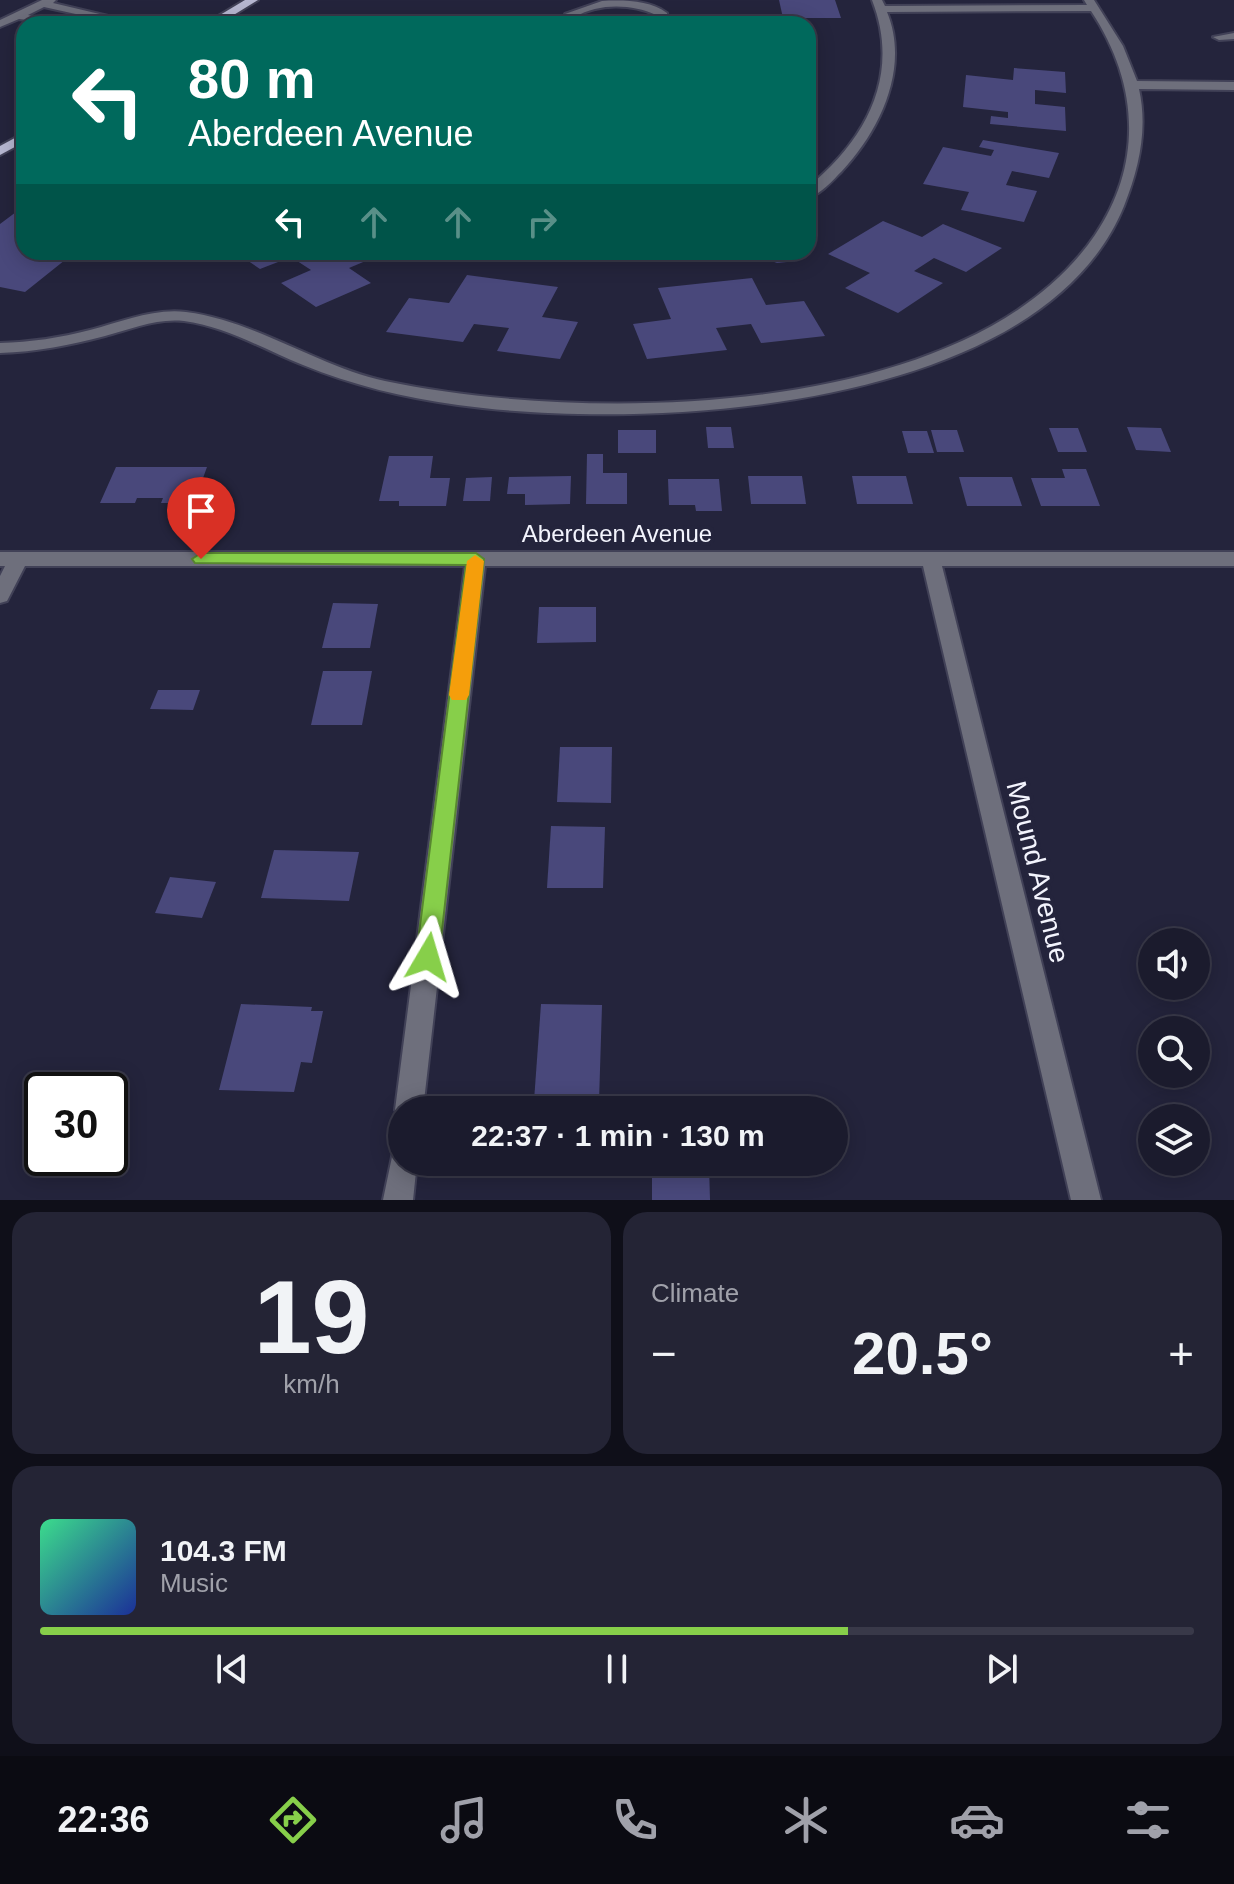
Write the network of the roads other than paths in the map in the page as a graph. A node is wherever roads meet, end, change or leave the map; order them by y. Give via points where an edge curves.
1 (253, 0) edge
2 (47, 2) edge
3 (1092, 4) edge
4 (880, 5) edge
5 (18, 16) edge
6 (104, 16) edge
7 (225, 16) edge
8 (569, 16) edge
9 (662, 16) edge
10 (1234, 36) edge
11 (1219, 37) dead end
12 (1132, 85) junction
13 (1234, 86) edge
14 (816, 186) edge
15 (0, 348) edge
16 (9, 559) edge
17 (476, 559) junction
18 (931, 559) junction
19 (1234, 559) edge
20 (0, 596) edge
21 (411, 1096) edge
22 (401, 1176) edge
23 (398, 1200) edge
24 (1086, 1200) edge

1 - 7 main road
2 - 5 street
2 - 6 street
3 - 4 street
3 - 12 street
4 - 14 street via 891,63 882,98 846,157
8 - 9 street via 615,0 656,8
10 - 11 street
12 - 13 street
12 - 15 street via 1139,118 1128,179 1105,230 1080,265 1036,307 975,341 856,383 700,406 522,408 372,383 206,320 173,316 62,341
16 - 17 street, Aberdeen Avenue
16 - 20 street
17 - 18 street, Aberdeen Avenue
17 - 21 street
18 - 19 street, Aberdeen Avenue
18 - 24 street, Mound Avenue
22 - 23 street

